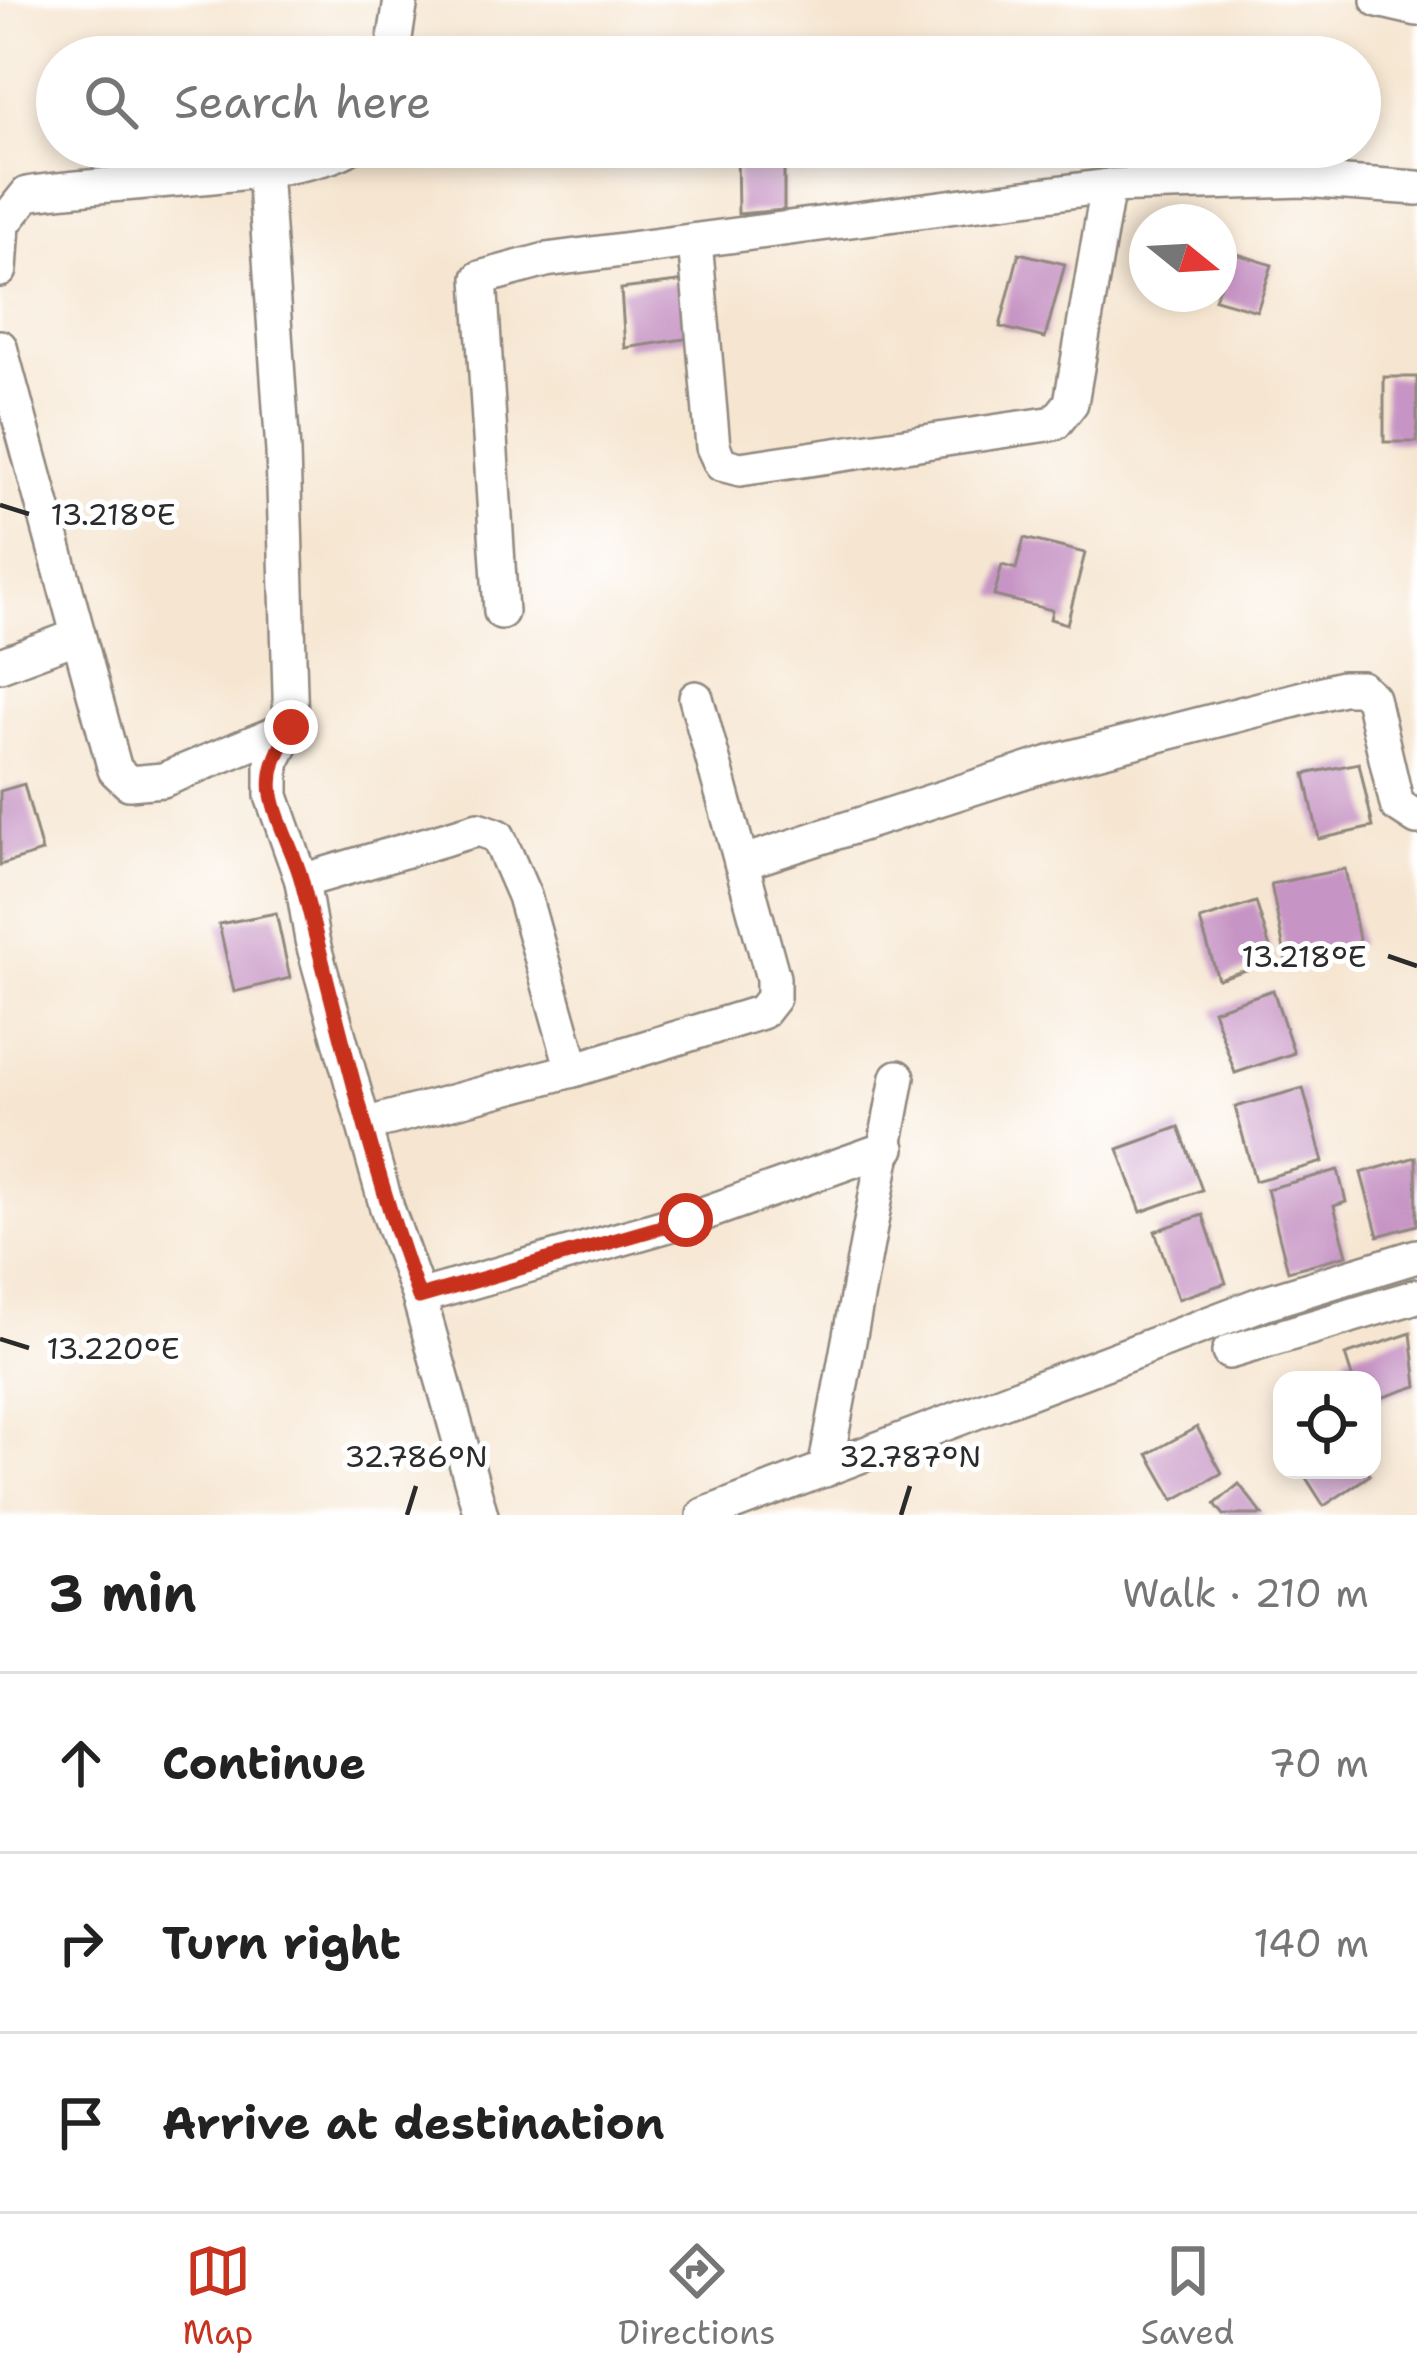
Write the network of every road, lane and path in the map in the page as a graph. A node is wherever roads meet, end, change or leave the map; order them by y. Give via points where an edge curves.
1 (401, 0) edge
2 (1378, 0) edge
3 (1417, 9) edge
4 (395, 36) edge
5 (269, 168) edge
6 (264, 169) junction
7 (1108, 186) junction
8 (1417, 188) edge
9 (695, 241) junction
10 (0, 270) edge
11 (0, 347) edge
12 (501, 612) dead end
13 (78, 635) junction
14 (0, 665) edge
15 (696, 698) dead end
16 (291, 727) junction
17 (1417, 818) edge
18 (741, 863) junction
19 (302, 881) junction
20 (573, 1070) junction
21 (898, 1077) dead end
22 (364, 1125) junction
23 (888, 1148) junction
24 (1417, 1256) edge
25 (1417, 1296) edge
26 (419, 1297) junction
27 (1229, 1352) dead end
28 (825, 1470) junction
29 (481, 1515) edge
30 (704, 1515) edge

1 - 4 street
2 - 3 street
5 - 6 street
6 - 10 street via 27,194 2,224
6 - 16 street
7 - 8 street via 1303,180
7 - 9 street
7 - 9 street via 1071,403 1055,424 740,469 721,464 713,447
9 - 12 street via 546,260 480,278
11 - 13 street
13 - 14 street
13 - 16 street via 116,770 129,783 163,780
15 - 18 street
16 - 19 street via 272,763 272,796
17 - 18 street via 1397,805 1372,698 1361,688 1342,688 1053,762
18 - 20 street via 773,998 762,1012
19 - 20 street via 478,829 498,836 524,896
19 - 22 street
20 - 22 street
21 - 23 street
22 - 26 street
23 - 26 street via 686,1220
23 - 28 street
24 - 28 street via 1263,1303
25 - 27 street
26 - 29 street
28 - 30 street

